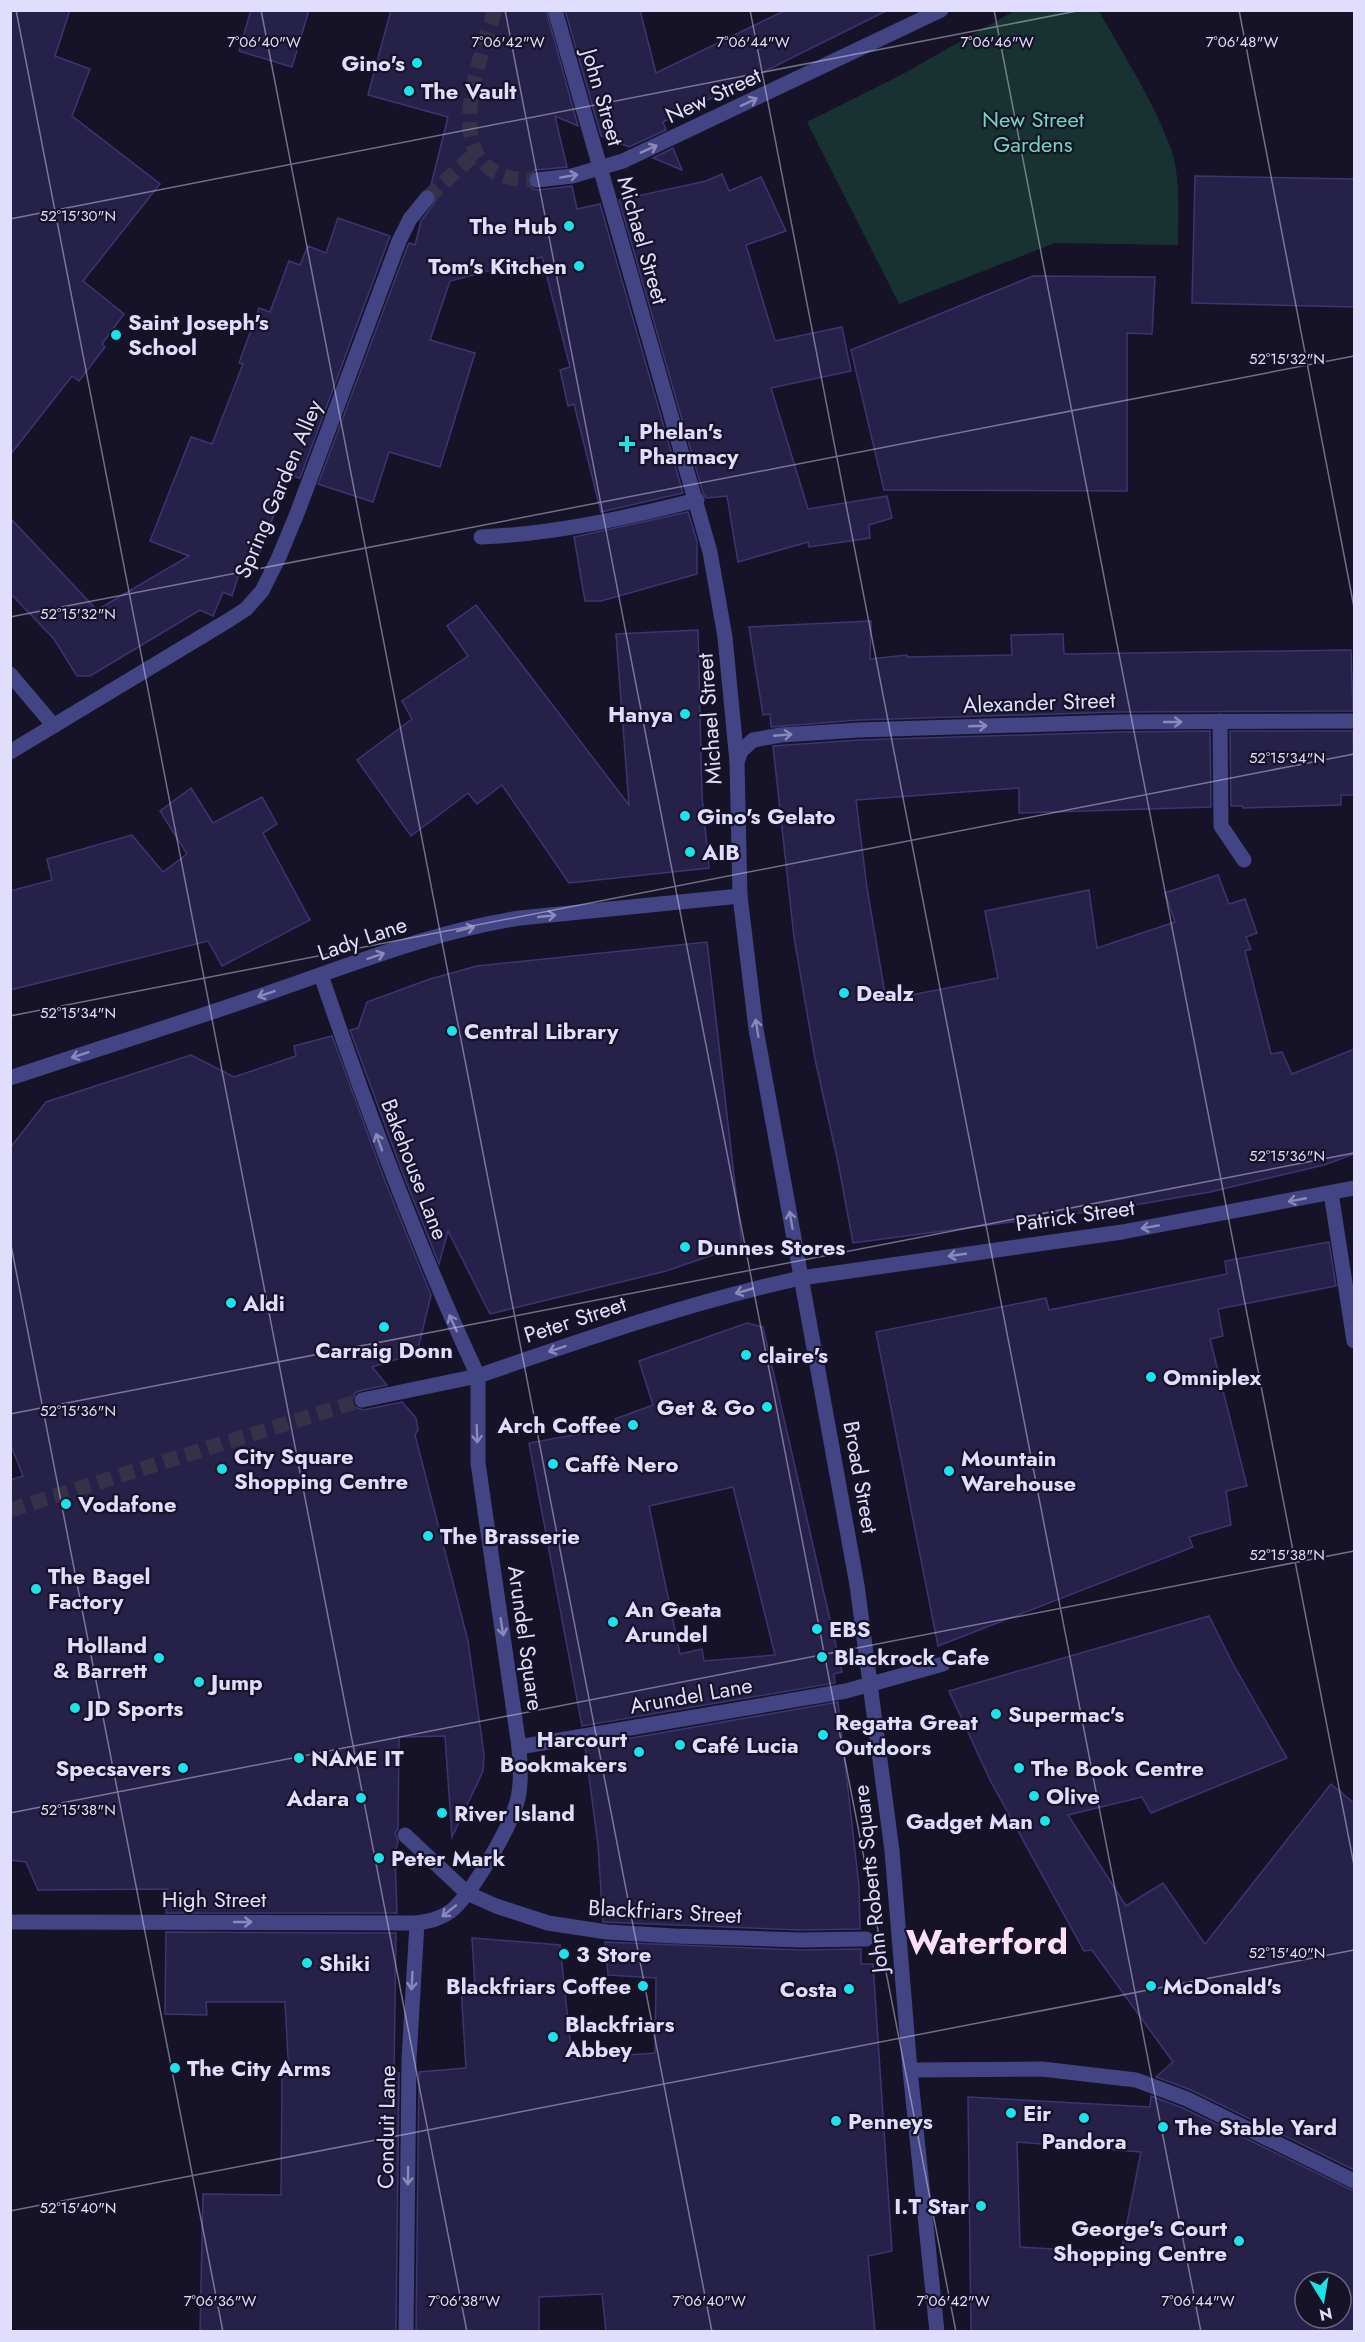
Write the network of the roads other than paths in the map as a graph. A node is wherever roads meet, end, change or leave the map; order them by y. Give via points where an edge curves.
1 (555, 10) edge
2 (941, 10) edge
3 (600, 169) junction
4 (537, 180) tunnel mouth
5 (427, 198) tunnel mouth
6 (697, 500) junction
7 (481, 537) dead end
8 (10, 674) edge
9 (1354, 721) edge
10 (1220, 722) junction
11 (54, 726) junction
12 (10, 752) edge
13 (737, 762) junction
14 (1244, 860) dead end
15 (740, 896) junction
16 (321, 975) junction
17 (10, 1078) edge
18 (1354, 1188) edge
19 (1332, 1193) junction
20 (801, 1278) junction
21 (1354, 1341) edge
22 (478, 1376) junction
23 (362, 1400) tunnel mouth
24 (943, 1664) dead end
25 (870, 1685) junction
26 (519, 1747) junction
27 (405, 1835) dead end
28 (467, 1893) junction
29 (10, 1922) edge
30 (417, 1923) junction
31 (866, 1939) dead end
32 (910, 2070) junction
33 (1354, 2181) edge
34 (406, 2331) edge
35 (938, 2331) edge

1 - 3 street, John Street
3 -> 2 street, New Street
4 -> 3 street, John Street
3 - 6 street, Michael Street
5 - 11 street, Spring Garden Alley via 399,241 298,511 262,591 246,609
6 - 7 street via 583,526
6 - 13 street, Michael Street via 725,637
8 - 11 street
9 - 10 street, Alexander Street
13 -> 10 street, Alexander Street via 741,751 753,740 781,735 995,725
10 - 14 street via 1221,826
11 - 12 street, Spring Garden Alley
13 - 15 street, Michael Street
16 -> 15 street, Lady Lane via 489,923
20 -> 15 street, Michael Street via 756,1029
16 -> 17 street, Lady Lane
22 -> 16 street, Bakehouse Lane via 386,1162
18 - 19 street, Patrick Street
19 -> 20 street, Patrick Street via 1122,1232
19 - 21 street
20 -> 22 street, Peter Street via 658,1316
20 - 25 street, Broad Street via 857,1585
22 - 23 street, Peter Street
22 -> 26 street, Arundel Square via 478,1463
24 - 25 street, Arundel Lane
25 - 26 street, Arundel Lane
25 - 32 street, John Roberts Square via 892,1851
26 - 28 street, Arundel Square via 520,1784 514,1814
27 - 28 street
28 -> 30 street, Arundel Square via 440,1918
28 - 31 street, Blackfriars Street via 521,1915 574,1928 731,1938
29 -> 30 street, High Street
30 -> 34 street, Conduit Lane via 409,2059
32 - 33 street via 1042,2069 1136,2080 1187,2099
32 - 35 street, John Roberts Square

